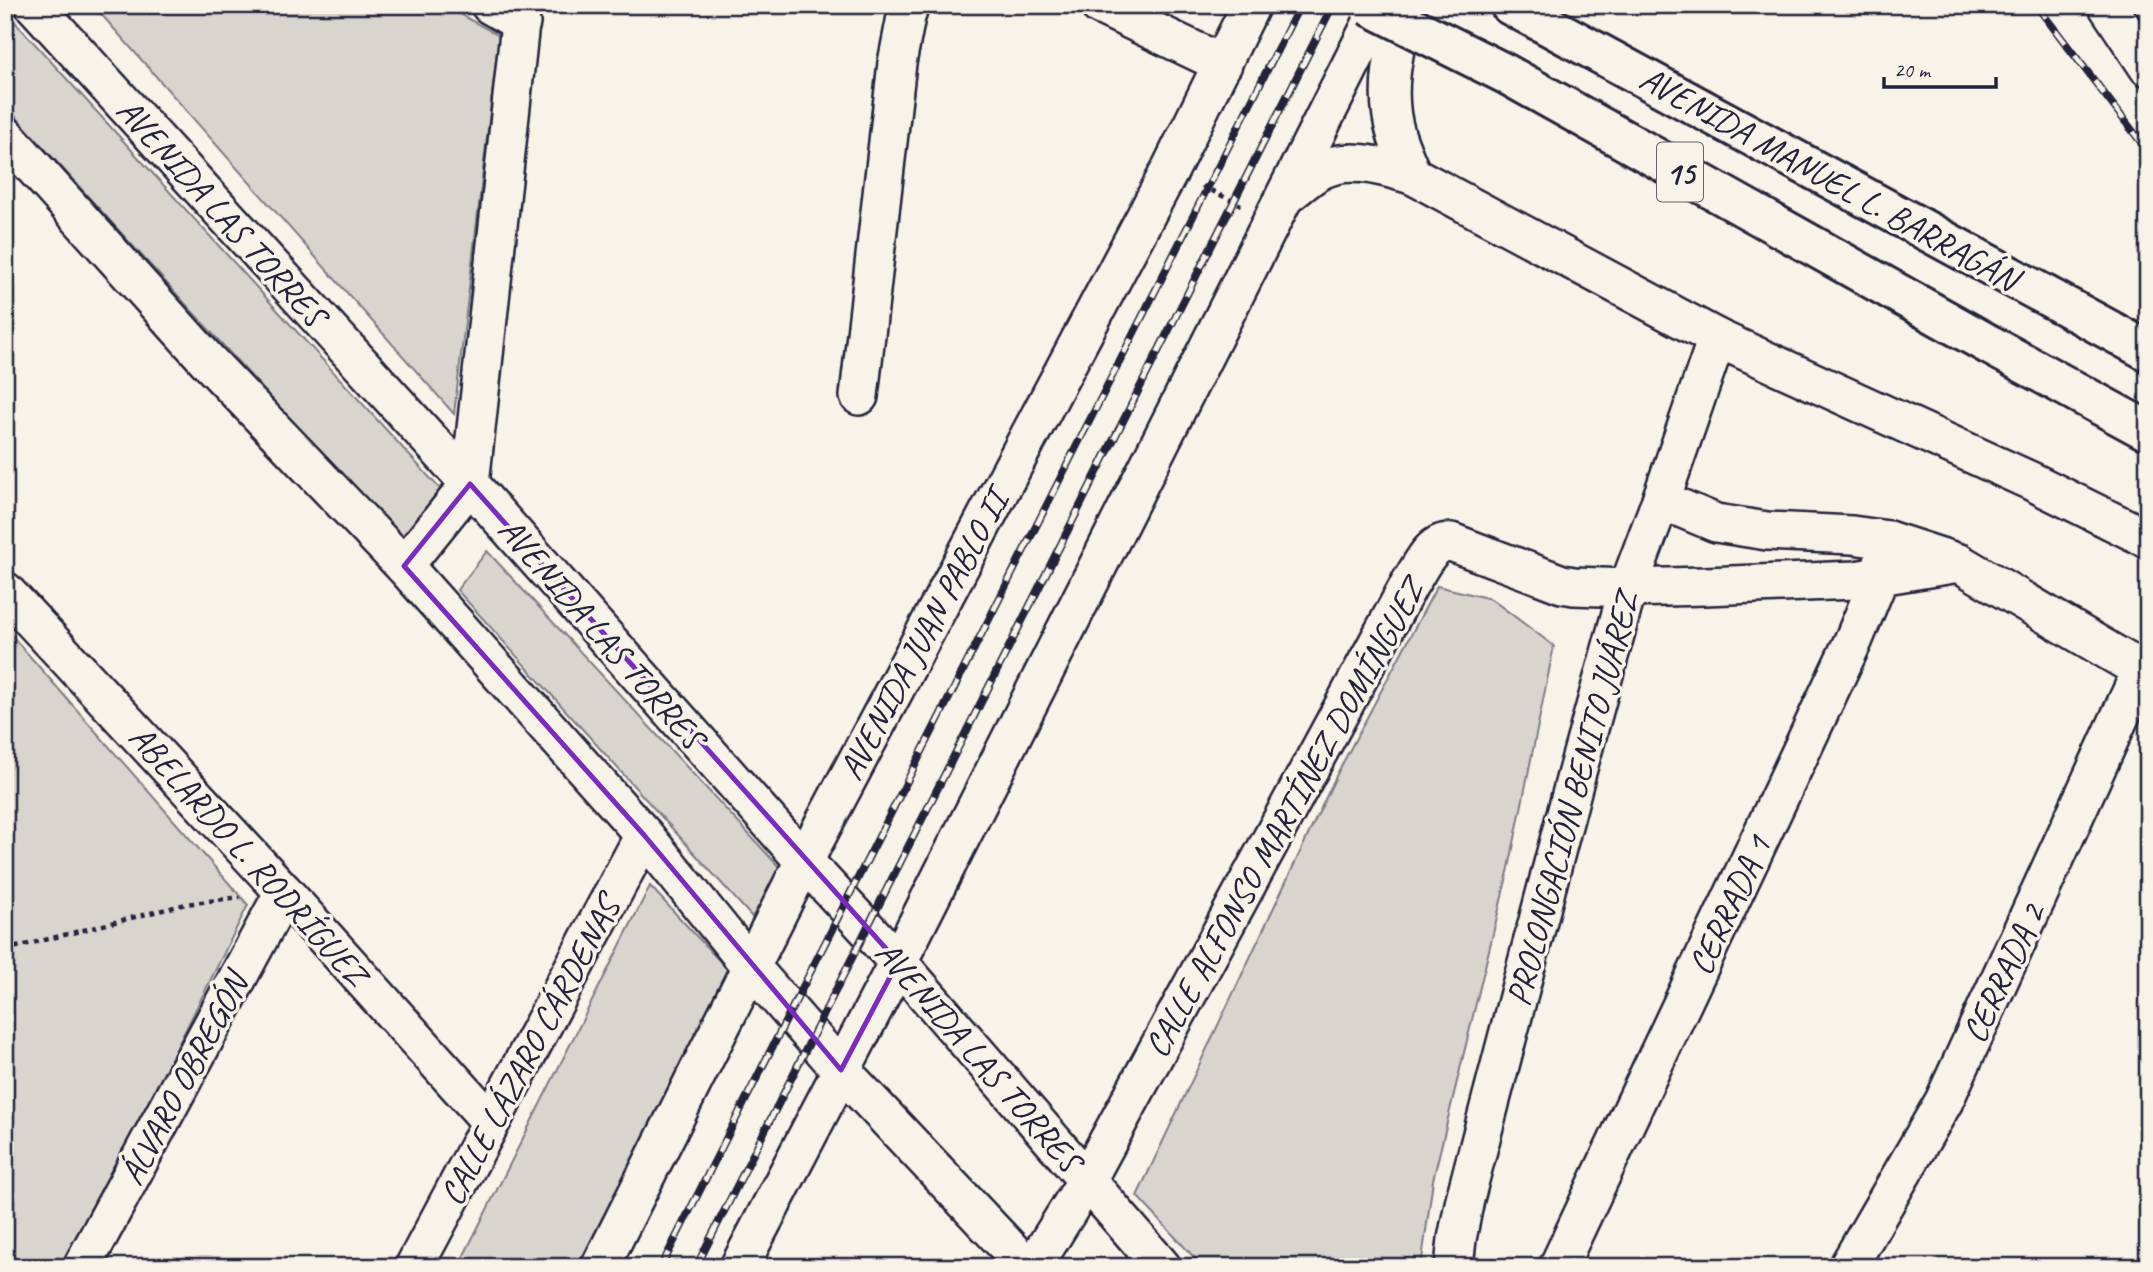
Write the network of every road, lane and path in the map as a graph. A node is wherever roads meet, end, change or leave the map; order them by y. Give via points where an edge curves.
1 (34, 5) edge
2 (910, 5) edge
3 (1099, 5) edge
4 (1251, 5) edge
5 (1368, 5) edge
6 (1381, 5) edge
7 (1407, 5) edge
8 (1510, 5) edge
9 (2107, 5) edge
10 (511, 11) edge
11 (1223, 64) junction
12 (2148, 67) edge
13 (5, 135) edge
14 (1170, 170) junction
15 (1412, 175) junction
16 (1280, 208) junction
17 (1717, 338) junction
18 (2148, 351) edge
19 (859, 396) dead end
20 (2148, 431) edge
21 (470, 484) junction
22 (1661, 500) junction
23 (2148, 539) edge
24 (1888, 540) junction
25 (1959, 563) junction
26 (404, 566) junction
27 (1880, 576) junction
28 (1628, 587) junction
29 (5, 591) edge
30 (2145, 672) edge
31 (644, 835) junction
32 (804, 861) junction
33 (284, 892) junction
34 (5, 950) edge
35 (898, 962) junction
36 (751, 967) junction
37 (841, 1070) junction
38 (490, 1121) junction
39 (1087, 1180) junction
40 (82, 1267) edge
41 (414, 1267) edge
42 (600, 1267) edge
43 (739, 1267) edge
44 (1027, 1267) edge
45 (1033, 1267) edge
46 (1162, 1267) edge
47 (1454, 1267) edge
48 (1558, 1267) edge
49 (1848, 1267) edge

1 - 21 street, AVENIDA LAS TORRES
2 - 19 street via 897,63
3 - 11 street
4 - 11 street, AVENIDA JUAN PABLO II
5 - 20 highway, AVENIDA MANUEL L. BARRAGÁN / 15, bridge via 1506,74
6 - 16 street
7 - 15 street via 1390,84 1396,134
8 - 18 highway, AVENIDA MANUEL L. BARRAGÁN / 15
9 - 12 street
10 - 21 street
11 - 14 street, AVENIDA JUAN PABLO II
13 - 26 street via 207,360
14 - 16 path
14 - 32 street, AVENIDA JUAN PABLO II
15 - 16 street via 1363,164 1337,164 1320,171
15 - 17 street
16 - 35 street
17 - 22 street, PROLONGACIÓN BENITO JUÁREZ
17 - 23 street
21 - 26 street
21 - 32 street, AVENIDA LAS TORRES
22 - 24 street via 1716,523
22 - 28 street, PROLONGACIÓN BENITO JUÁREZ
24 - 25 street
24 - 27 street, CERRADA 1
25 - 27 street, CALLE ALFONSO MARTÍNEZ DOMÍNGUEZ
25 - 30 street
26 - 31 street
27 - 28 street, CALLE ALFONSO MARTÍNEZ DOMÍNGUEZ
27 - 48 street, CERRADA 1
28 - 39 street, CALLE ALFONSO MARTÍNEZ DOMÍNGUEZ via 1562,584 1451,542 1433,547
28 - 47 street, PROLONGACIÓN BENITO JUÁREZ via 1465,1199
29 - 33 street, ABELARDO L. RODRÍGUEZ
30 - 49 street, CERRADA 2 via 1944,1101
31 - 36 street
31 - 38 street, CALLE LÁZARO CÁRDENAS
32 - 35 street, AVENIDA LAS TORRES
32 - 36 street, AVENIDA JUAN PABLO II
33 - 34 path via 186,904
33 - 38 street, ABELARDO L. RODRÍGUEZ
33 - 40 street, ÁLVARO OBREGÓN
35 - 37 street
35 - 39 street, AVENIDA LAS TORRES
36 - 37 street
36 - 42 street, AVENIDA JUAN PABLO II
37 - 43 street
37 - 44 street
38 - 41 street, CALLE LÁZARO CÁRDENAS
39 - 45 street, CALLE ALFONSO MARTÍNEZ DOMÍNGUEZ
39 - 46 street, AVENIDA LAS TORRES

